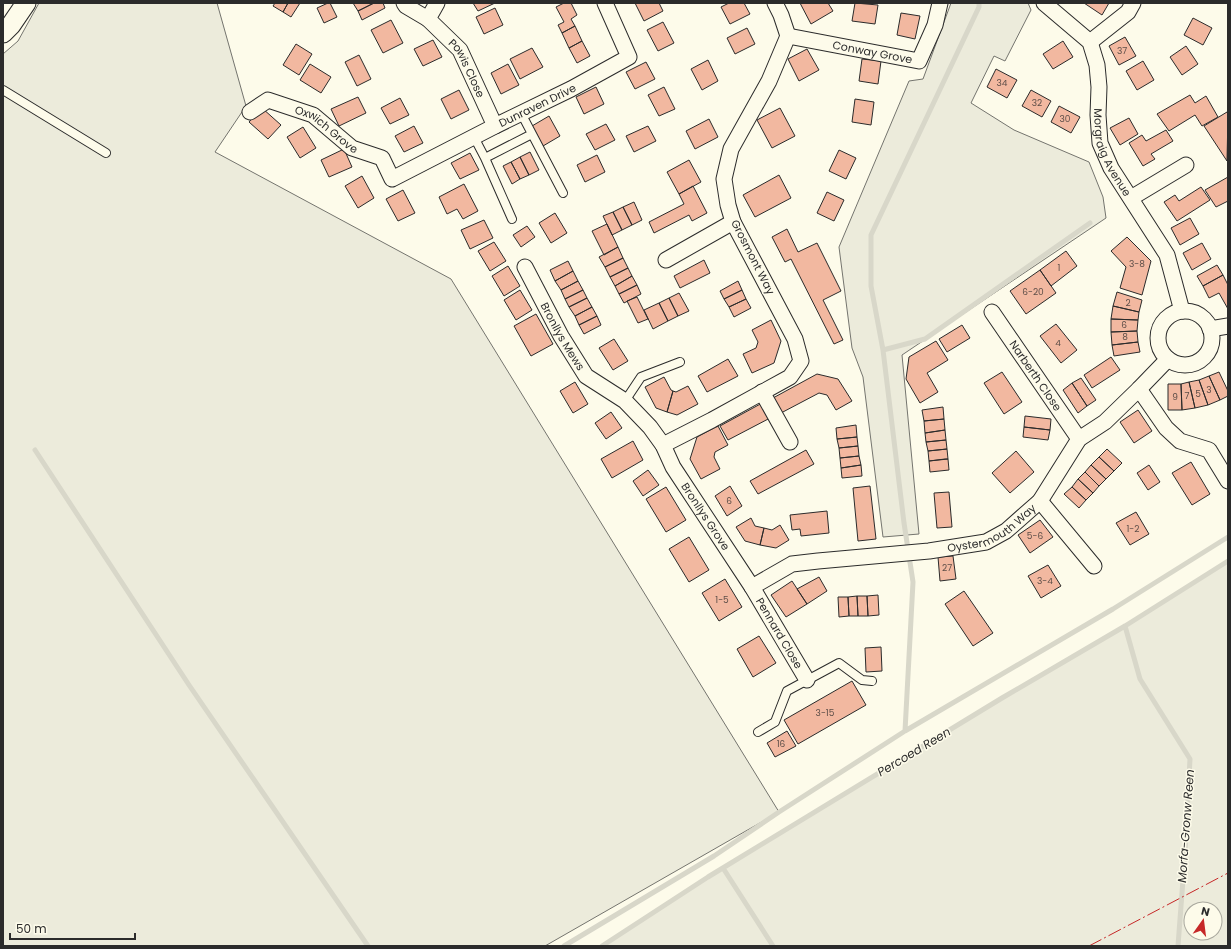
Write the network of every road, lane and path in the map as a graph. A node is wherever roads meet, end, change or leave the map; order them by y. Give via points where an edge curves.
1 (26, 3) edge
2 (404, 3) edge
3 (437, 3) edge
4 (605, 3) edge
5 (774, 3) edge
6 (940, 3) edge
7 (1044, 3) edge
8 (1133, 3) edge
9 (428, 19) junction
10 (3, 32) edge
11 (788, 36) junction
12 (1090, 42) junction
13 (3, 90) edge
14 (250, 112) dead end
15 (521, 113) junction
16 (495, 126) junction
17 (532, 134) junction
18 (474, 137) junction
19 (106, 153) dead end
20 (485, 158) junction
21 (1186, 165) dead end
22 (392, 179) joint
23 (563, 193) dead end
24 (1131, 198) junction
25 (512, 219) dead end
26 (734, 222) junction
27 (666, 260) dead end
28 (525, 267) dead end
29 (1182, 311) junction
30 (992, 312) dead end
31 (1228, 326) edge
32 (1210, 328) junction
33 (1168, 359) junction
34 (680, 362) dead end
35 (1139, 389) junction
36 (762, 392) junction
37 (625, 401) junction
38 (1079, 438) junction
39 (790, 442) dead end
40 (663, 445) junction
41 (1228, 481) edge
42 (1040, 501) junction
43 (1094, 566) dead end
44 (752, 586) junction
45 (807, 680) junction
46 (872, 681) dead end
47 (758, 732) dead end

1 - 10 street
2 - 9 street, Powis Close
3 - 9 street
4 - 15 street, Dunraven Drive via 629,57
5 - 11 street
6 - 11 street, Conway Grove via 935,25 919,61
7 - 12 street
8 - 12 street via 1128,12
9 - 16 street, Powis Close via 460,50
11 - 26 street, Grosmont Way via 769,81 731,149 724,179
12 - 24 street, Morgraig Avenue via 1097,65 1100,143 1111,168
13 - 19 lane
14 - 22 street, Oxwich Grove via 268,100 313,115 352,148 382,158
15 - 16 street, Dunraven Drive
15 - 17 lane
16 - 18 street, Dunraven Drive
17 - 20 lane
17 - 23 lane
18 - 20 lane
18 - 22 street, Dunraven Drive
20 - 25 lane
21 - 24 street
24 - 29 street, Morgraig Avenue via 1167,256
26 - 27 street
26 - 36 street, Grosmont Way via 795,339 801,361 790,377
28 - 37 street, Bronllys Mews via 561,336 586,376
29 - 32 street via 1197,313
29 - 33 street via 1171,314 1162,322 1159,330 1159,347
30 - 38 street, Narberth Close
31 - 32 street
32 - 33 street via 1211,343 1204,357 1183,365
33 - 35 street, Oystermouth Way
34 - 37 lane via 641,377
35 - 38 street, Oystermouth Way via 1104,422
35 - 41 street via 1166,428 1180,441 1208,450
36 - 39 street
36 - 40 street, Grosmont Way
37 - 40 street, Bronllys Mews
38 - 42 street, Oystermouth Way
40 - 44 street, Bronllys Grove via 673,467
42 - 43 street
42 - 44 street, Oystermouth Way via 1006,531 986,542 928,551 792,564
44 - 45 street, Pennard Close
45 - 46 lane via 839,663 862,680
45 - 47 lane via 787,691 775,722

